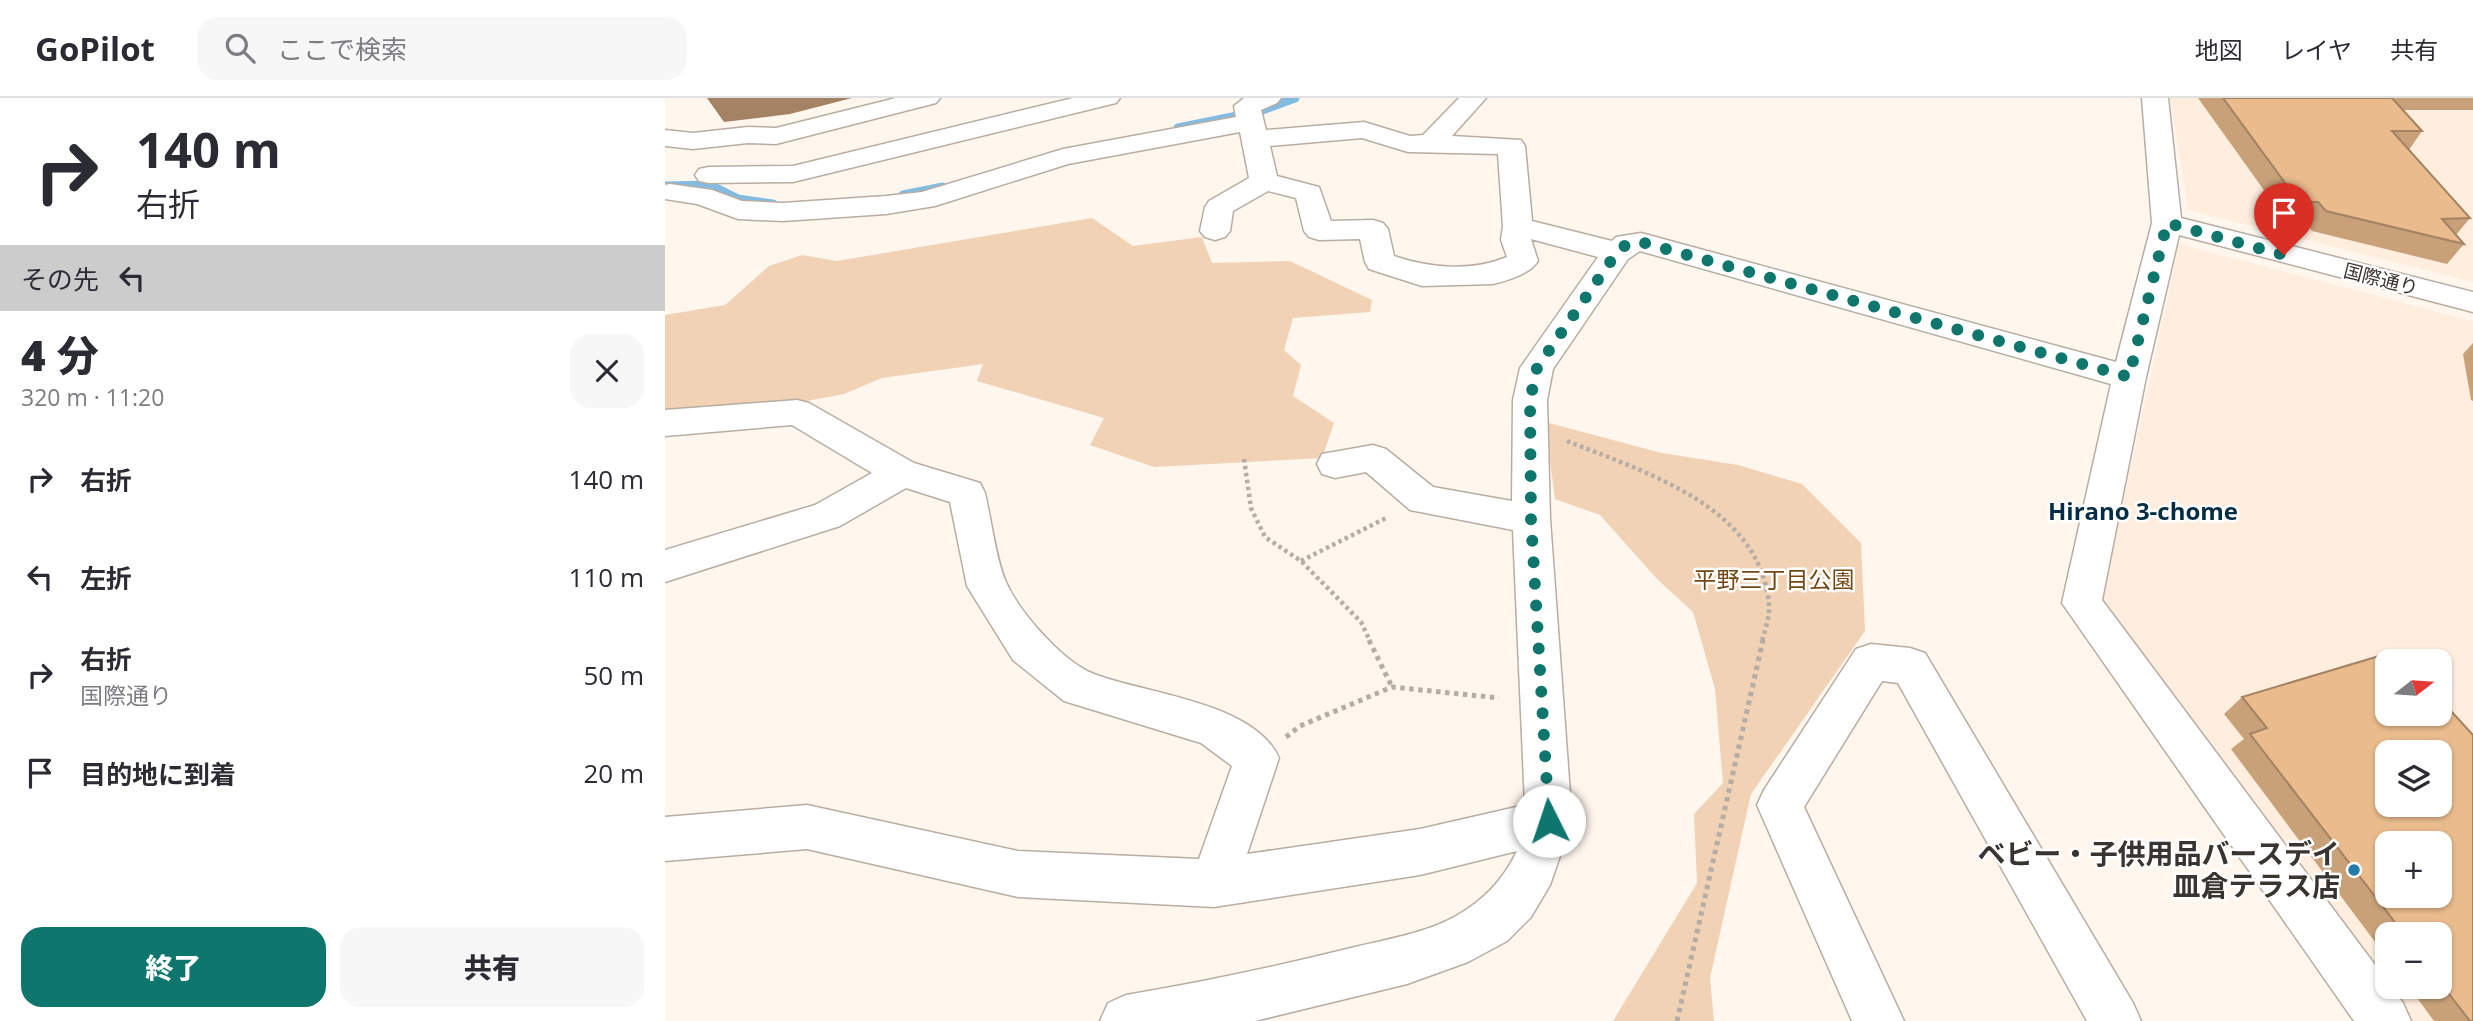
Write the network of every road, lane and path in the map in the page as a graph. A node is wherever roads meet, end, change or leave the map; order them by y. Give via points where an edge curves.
1 (927, 98) edge
2 (1107, 98) edge
3 (1473, 98) edge
4 (2155, 98) edge
5 (1254, 117) edge
6 (776, 136) junction
7 (668, 139) edge
8 (1431, 143) junction
9 (1264, 181) junction
10 (686, 186) edge
11 (2167, 223) junction
12 (1518, 226) junction
13 (1215, 231) dead end
14 (1617, 252) junction
15 (2473, 302) edge
16 (2129, 377) junction
17 (665, 423) edge
18 (1530, 425) junction
19 (1244, 459) dead end
20 (1335, 464) dead end
21 (902, 473) junction
22 (1423, 500) junction
23 (1531, 519) junction
24 (1301, 561) junction
25 (665, 566) edge
26 (1392, 687) junction
27 (1542, 703) junction
28 (1257, 758) junction
29 (1549, 821) junction
30 (665, 839) edge
31 (1214, 883) junction
32 (1126, 1021) edge
33 (1678, 1021) edge
34 (1878, 1021) edge
35 (2115, 1021) edge
36 (2385, 1021) edge

1 - 6 street
2 - 10 street via 793,174
3 - 8 street
4 - 11 street
5 - 8 street via 1364,130 1408,144
5 - 9 street
5 - 10 street via 1063,157 925,200 886,205 783,212 737,210
6 - 7 street
6 - 10 street
8 - 12 street via 1510,146
9 - 12 street via 1309,193 1319,231 1373,229 1380,261 1422,276 1493,274 1523,261 1516,240
9 - 13 street via 1219,207
11 - 15 street, 国際通り
11 - 16 street
12 - 14 street
14 - 16 street via 1627,244 1641,242
14 - 18 street via 1537,368
16 - 36 street via 2082,603
17 - 21 street via 797,412
18 - 23 street
18 - 33 path via 1694,497 1738,532 1761,567 1770,607
19 - 24 path via 1251,508 1265,537
20 - 22 street via 1373,458
21 - 25 street via 827,516
21 - 28 street via 967,493 987,586 1027,648 1079,688 1213,727
22 - 23 street
22 - 24 path
23 - 27 street
24 - 26 path via 1361,622
26 - 27 path
26 - 28 path via 1300,726
27 - 29 street
28 - 31 street
29 - 31 street via 1420,852
29 - 32 street via 1535,869 1504,911 1470,935 1426,954 1247,999
30 - 31 street via 807,827 1018,874
34 - 35 street via 1780,805 1871,662 1910,666

